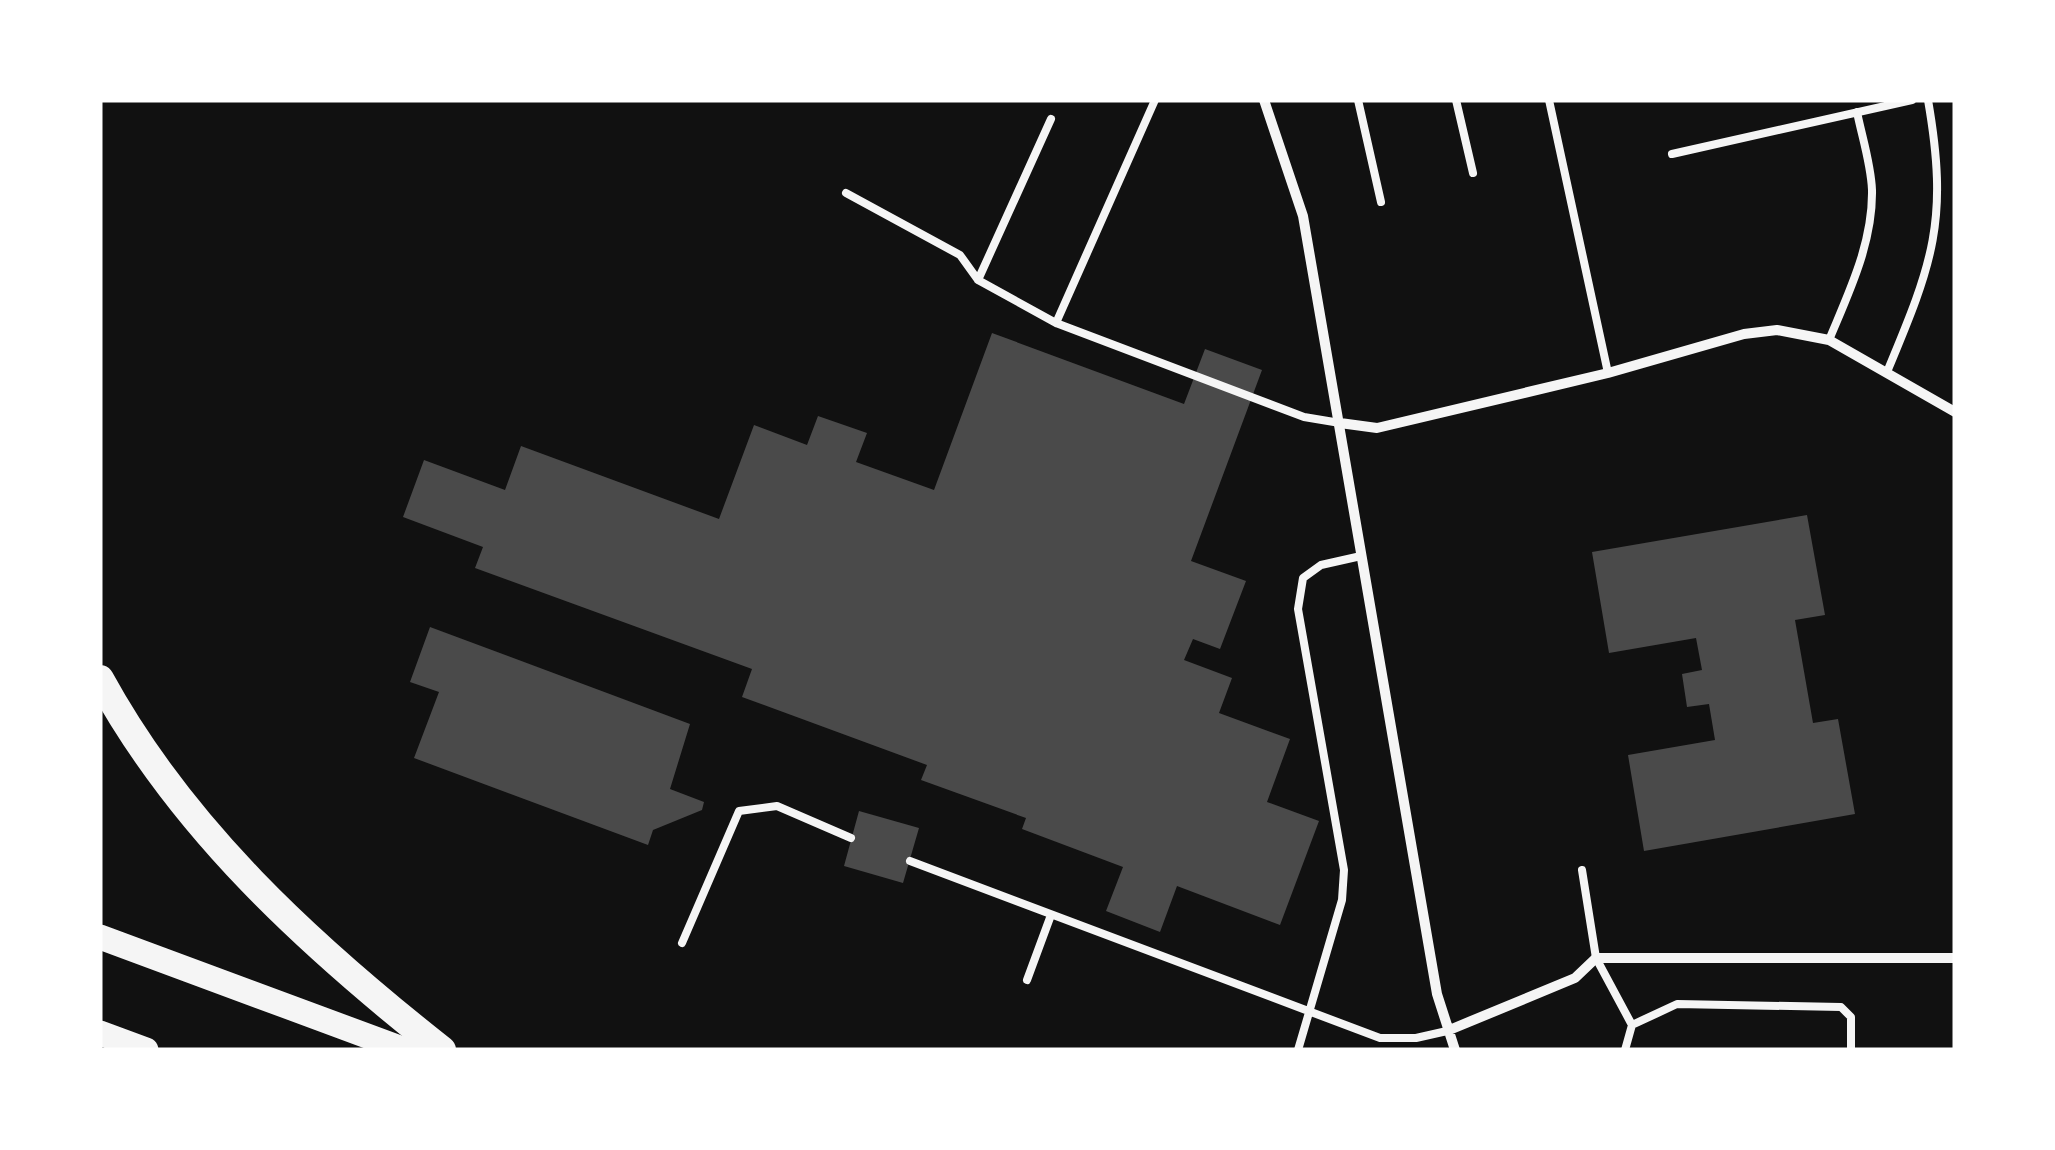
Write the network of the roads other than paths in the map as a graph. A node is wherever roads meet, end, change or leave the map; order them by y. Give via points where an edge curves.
1 (1155, 100) edge
2 (1264, 100) edge
3 (1358, 100) edge
4 (1456, 100) edge
5 (1549, 100) edge
6 (1912, 100) edge
7 (1928, 100) edge
8 (1856, 112) junction
9 (1051, 119) dead end
10 (1672, 154) dead end
11 (1472, 173) dead end
12 (846, 193) dead end
13 (1381, 202) dead end
14 (978, 280) junction
15 (1056, 324) junction
16 (1829, 340) junction
17 (1608, 372) junction
18 (1887, 372) junction
19 (1955, 412) edge
20 (1340, 423) junction
21 (1361, 556) junction
22 (100, 679) edge
23 (852, 838) dead end
24 (910, 862) dead end
25 (1582, 870) dead end
26 (1051, 915) junction
27 (100, 936) edge
28 (682, 943) dead end
29 (1596, 958) junction
30 (1955, 958) edge
31 (1027, 980) dead end
32 (1311, 1013) junction
33 (1632, 1025) junction
34 (1447, 1031) junction
35 (100, 1033) edge
36 (146, 1050) edge
37 (405, 1050) edge
38 (442, 1050) edge
39 (1298, 1050) edge
40 (1455, 1050) edge
41 (1625, 1050) edge
42 (1851, 1050) edge

1 - 15 lane
2 - 20 street via 1303,216
3 - 13 lane
4 - 11 lane
5 - 17 lane
6 - 8 lane
7 - 18 lane via 1938,169 1934,247
8 - 10 lane
8 - 16 lane via 1872,185 1871,215 1858,270
9 - 14 lane
12 - 14 lane via 960,255
14 - 15 lane
15 - 20 lane via 1304,417
16 - 17 street via 1805,332 1744,334
16 - 18 street
17 - 20 street via 1377,428
18 - 19 street
20 - 21 street
21 - 32 lane via 1320,565 1303,578 1298,609 1344,870
21 - 34 street
22 - 38 highway via 205,833 342,968
23 - 28 lane via 777,806 738,811
24 - 26 lane
25 - 29 lane
26 - 31 lane
26 - 32 lane
27 - 37 main road
29 - 30 street
29 - 33 lane
29 - 34 street via 1575,978
32 - 34 lane via 1380,1038
32 - 39 lane
33 - 41 lane
33 - 42 lane via 1677,1004 1840,1007 1851,1017
34 - 40 street
35 - 36 main road

